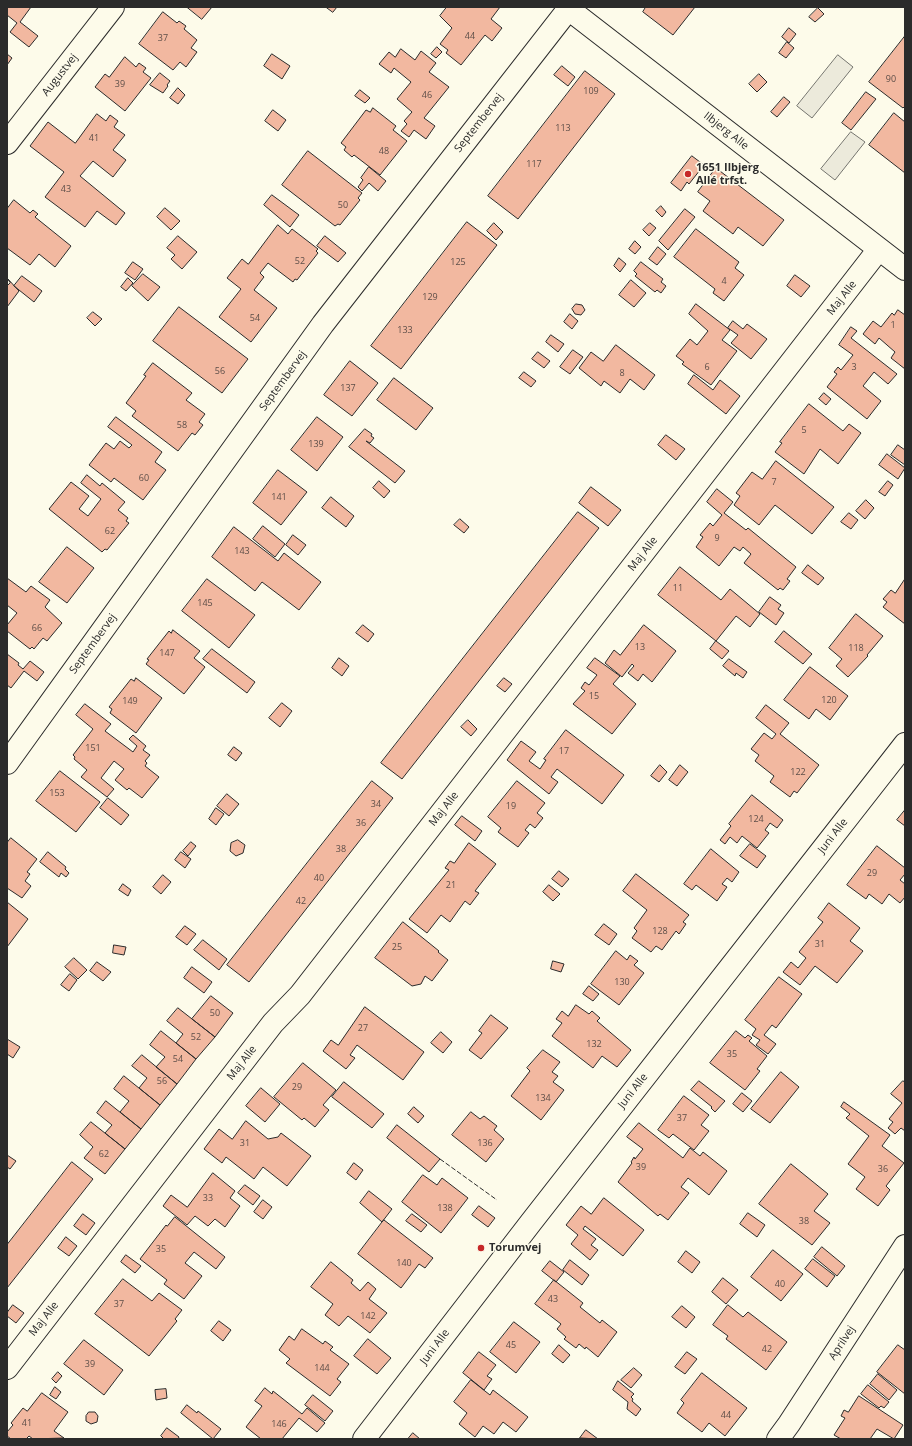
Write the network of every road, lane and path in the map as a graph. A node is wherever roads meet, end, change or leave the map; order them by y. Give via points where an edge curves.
1 (113, 7) edge
2 (568, 7) edge
3 (7, 143) edge
4 (879, 250) junction
5 (905, 269) edge
6 (905, 744) edge
7 (7, 763) edge
8 (905, 1246) edge
9 (7, 1368) edge
10 (364, 1439) edge
11 (778, 1439) edge

1 - 3 street, Augustvej
2 - 4 street, Ilbjerg Alle
2 - 7 street, Septembervej via 324,324
4 - 5 street, Ilbjerg Alle
4 - 9 street, Maj Alle via 300,994 273,1023
6 - 10 street, Juni Alle
8 - 11 street, Aprilvej

